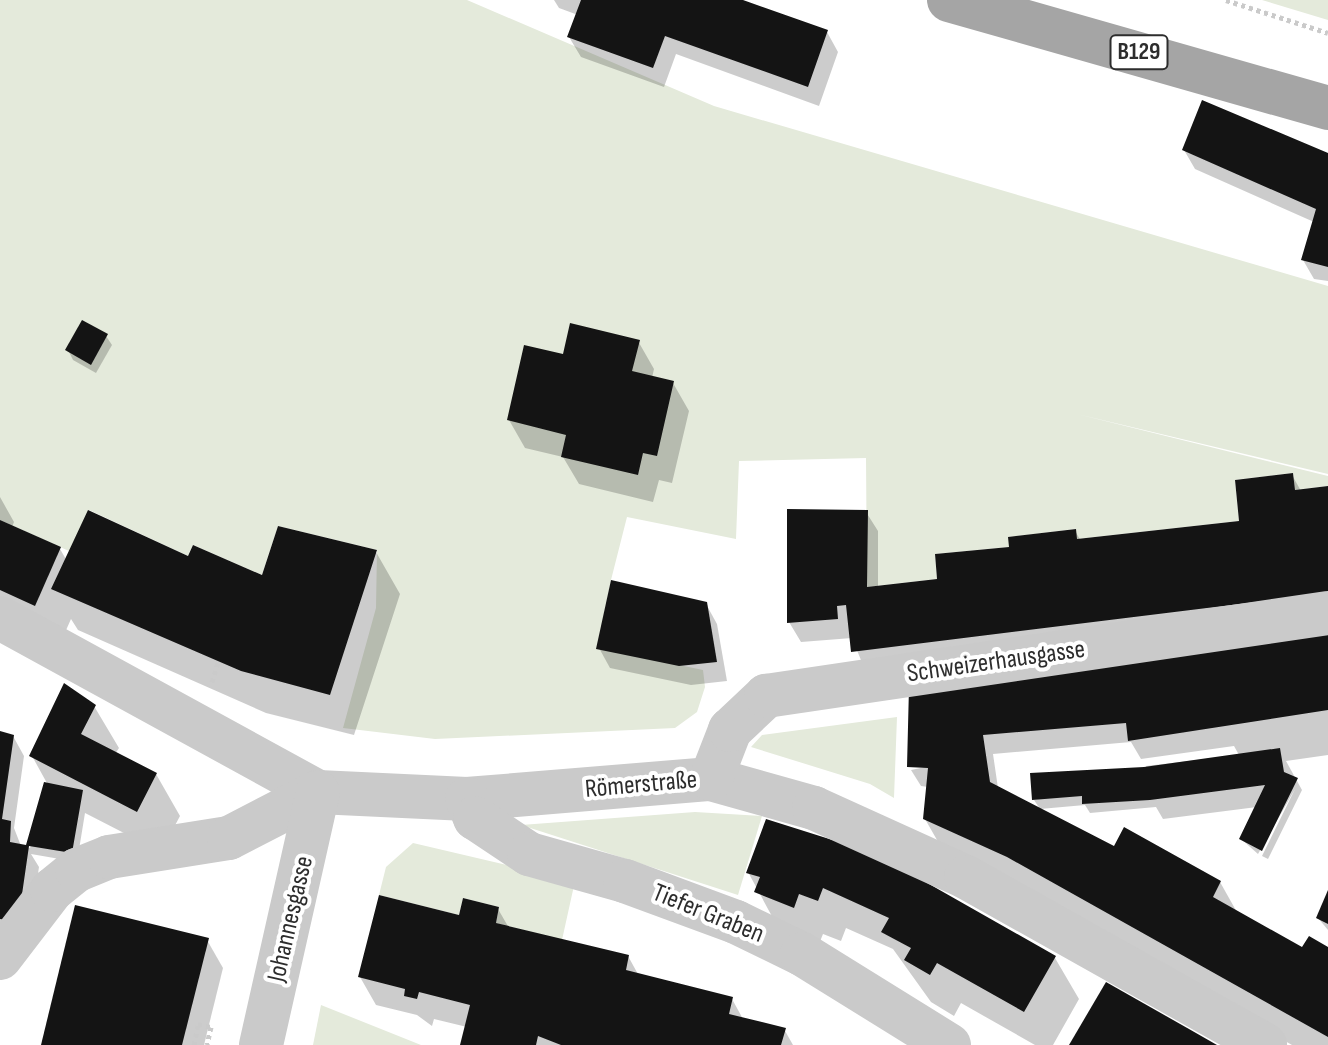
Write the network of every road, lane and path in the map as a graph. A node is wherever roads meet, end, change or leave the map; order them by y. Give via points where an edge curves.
1 (949, 0) edge
2 (1226, 0) edge
3 (1328, 33) edge
4 (1328, 108) edge
5 (1328, 613) edge
6 (0, 618) edge
7 (218, 662) dead end
8 (210, 687) dead end
9 (711, 779) junction
10 (318, 792) junction
11 (467, 799) junction
12 (0, 958) edge
13 (194, 1045) edge
14 (207, 1045) edge
15 (261, 1045) edge
16 (949, 1045) edge
17 (1265, 1045) edge

1 - 4 main road, B129
2 - 3 path
5 - 9 street, Schweizerhausgasse via 766,696 730,730
6 - 10 street, Römerstraße
7 - 8 path
9 - 11 street, Römerstraße
9 - 17 street, Römerstraße via 814,808 966,877
10 - 11 street, Römerstraße
10 - 12 street via 229,838 109,857 77,870 52,890
10 - 15 street, Johannesgasse
11 - 16 street, Tiefer Graben via 475,818 529,854 625,881 736,922 845,980
13 - 14 path via 198,1024 211,1027

